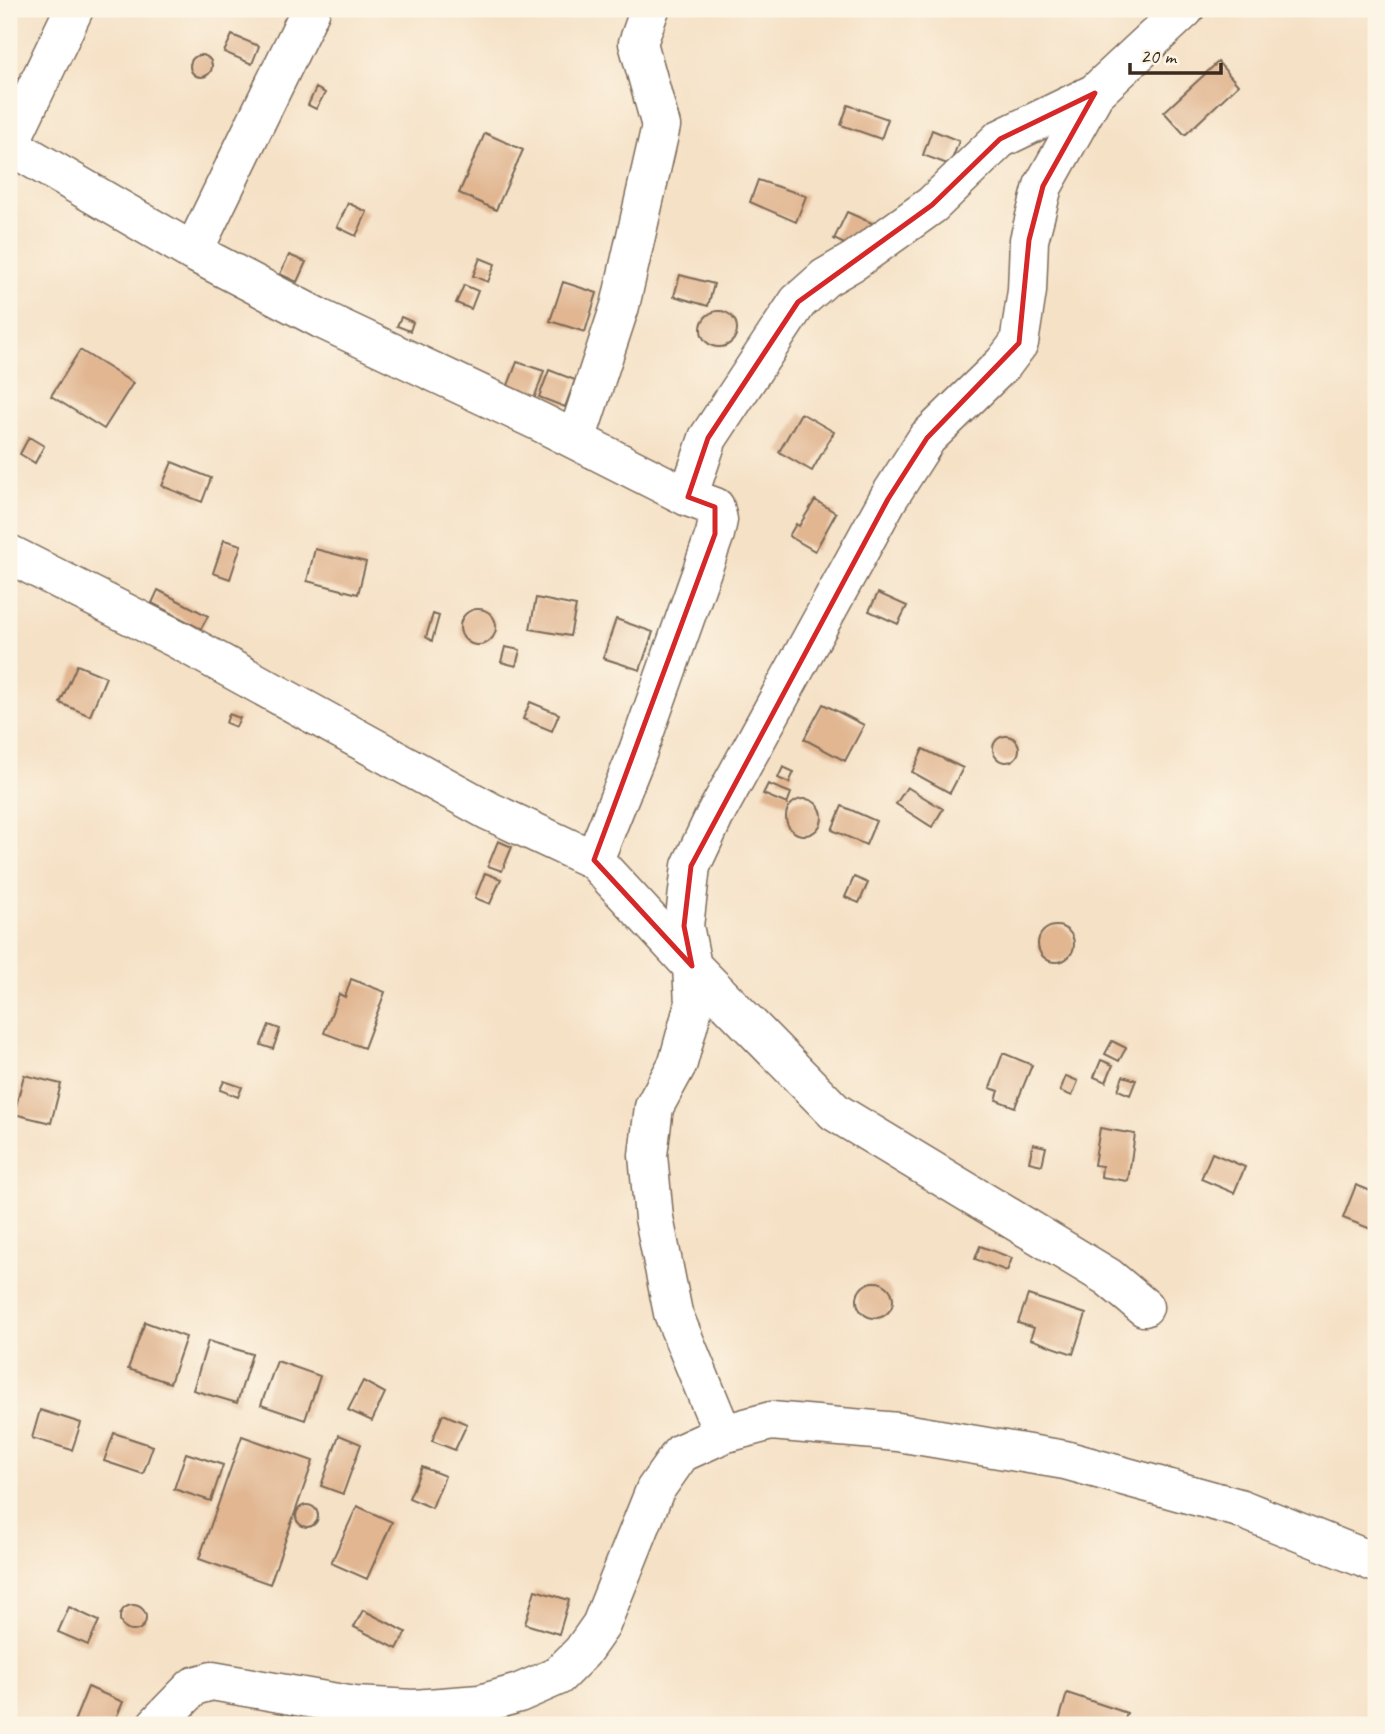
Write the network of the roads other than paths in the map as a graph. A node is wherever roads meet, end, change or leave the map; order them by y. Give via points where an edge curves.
1 (74, 9) edge
2 (311, 9) edge
3 (650, 9) edge
4 (1185, 9) edge
5 (1095, 93) junction
6 (9, 145) edge
7 (193, 252) junction
8 (576, 440) junction
9 (688, 497) junction
10 (9, 554) edge
11 (594, 860) junction
12 (692, 966) junction
13 (1144, 1307) dead end
14 (723, 1434) junction
15 (1376, 1563) edge
16 (156, 1725) edge

1 - 6 street
2 - 7 street
3 - 8 street via 638,43 661,125 620,306
4 - 5 street
5 - 9 street via 1000,139 932,205 825,278 798,302 708,438
5 - 12 street via 1043,186 1029,240 1019,343 927,439 887,499 691,866 684,926
6 - 7 street
7 - 8 street via 321,319
8 - 9 street
9 - 11 street via 715,507 715,534
10 - 11 street via 177,639 489,811
11 - 12 street
12 - 13 street via 835,1112 1108,1277
12 - 14 street via 694,1004 678,1063 654,1107 648,1156 654,1218 673,1313
14 - 15 street via 771,1421 898,1432 1065,1460 1239,1508
14 - 16 street via 681,1453 655,1490 601,1625 558,1676 480,1704 414,1709 354,1706 212,1681 194,1686

